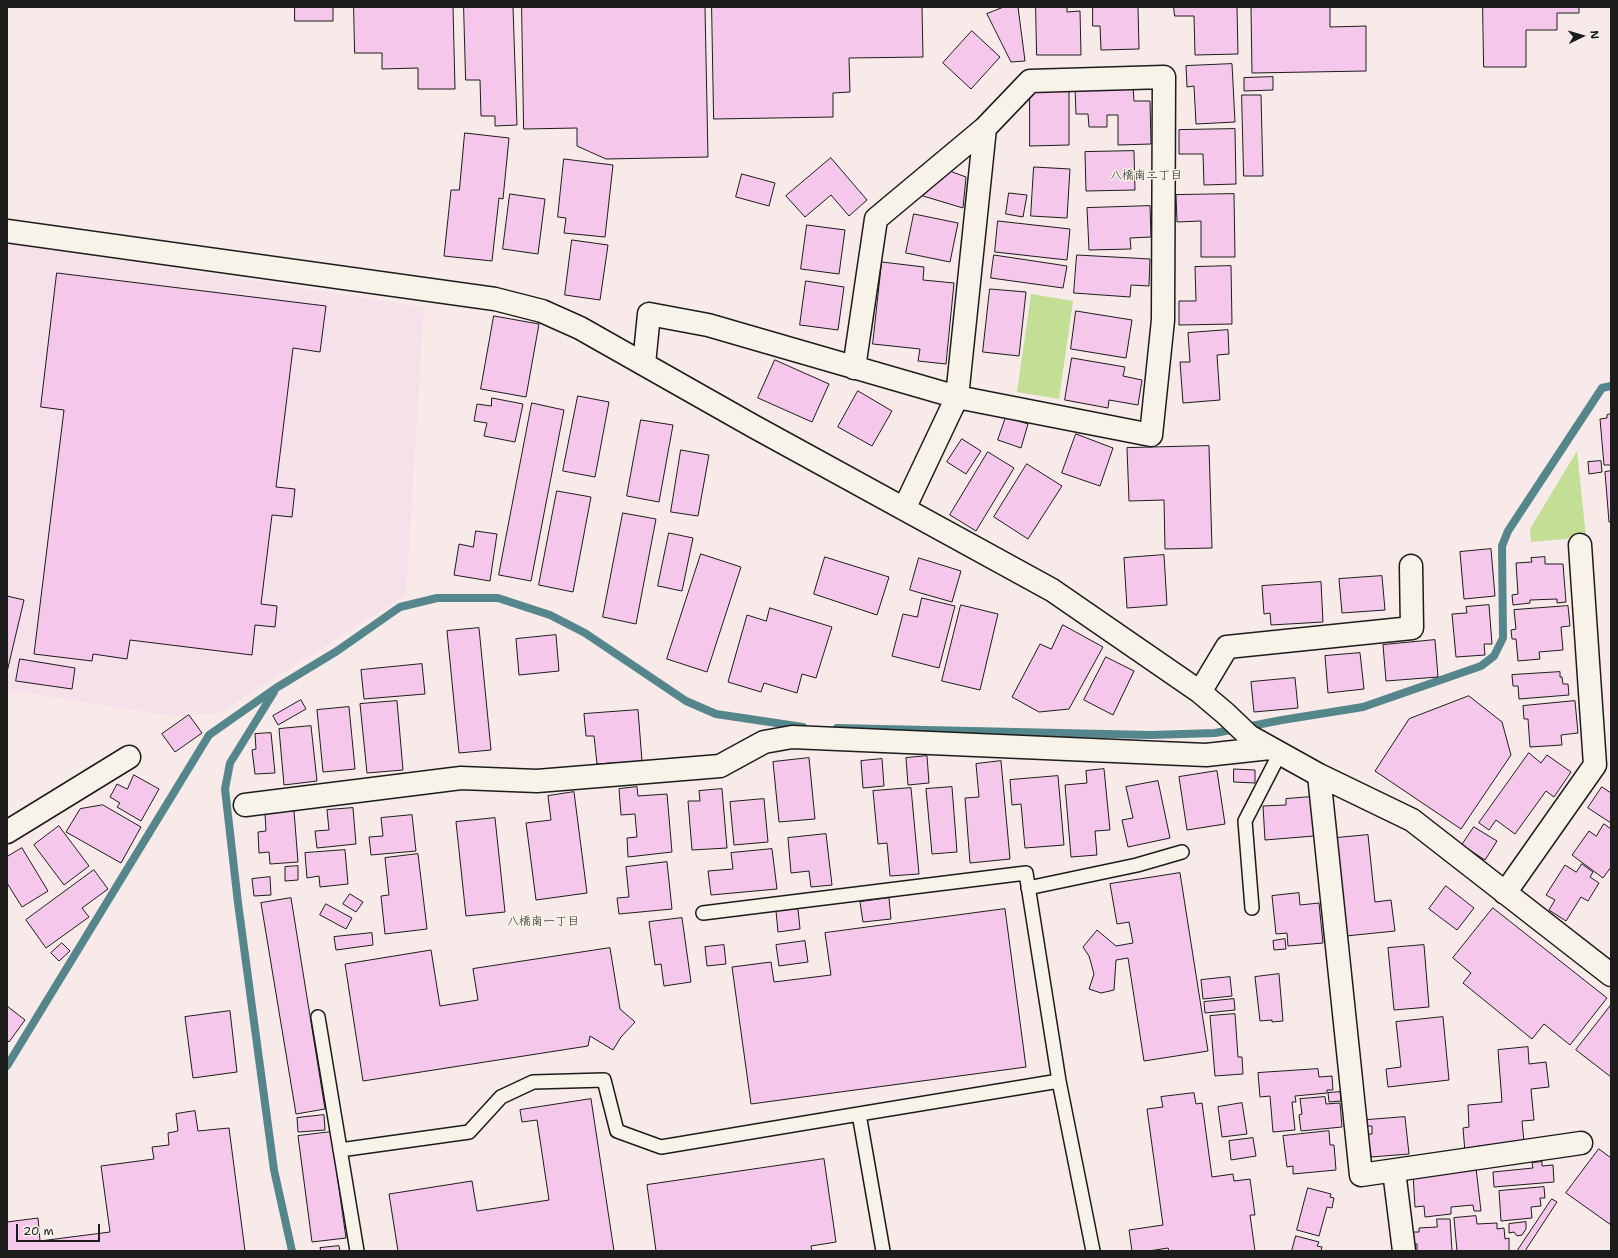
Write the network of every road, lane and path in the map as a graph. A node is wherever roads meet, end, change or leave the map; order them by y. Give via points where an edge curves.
1 (986, 128) junction
2 (7, 231) edge
3 (644, 364) junction
4 (854, 368) junction
5 (957, 397) junction
6 (904, 509) junction
7 (1580, 545) dead end
8 (1411, 566) dead end
9 (1200, 692) junction
10 (1275, 751) junction
11 (129, 757) dead end
12 (1320, 775) junction
13 (245, 805) dead end
14 (7, 832) edge
15 (1182, 852) dead end
16 (1028, 888) junction
17 (1505, 893) junction
18 (1252, 908) dead end
19 (703, 913) dead end
20 (1611, 975) edge
21 (318, 1017) dead end
22 (1059, 1081) junction
23 (859, 1114) junction
24 (1581, 1143) dead end
25 (340, 1150) junction
26 (1394, 1171) junction
27 (357, 1251) edge
28 (883, 1251) edge
29 (1093, 1251) edge
30 (1404, 1251) edge

1 - 4 street via 876,219
1 - 5 street
1 - 5 street via 1030,81 1164,77 1163,320 1151,435
2 - 3 street via 495,299 542,311 580,328
3 - 4 street via 649,314 708,325
3 - 6 street
4 - 5 street
5 - 6 street
6 - 9 street via 1052,590
7 - 17 street via 1595,765
8 - 9 street via 1412,628 1227,647
9 - 10 street via 1248,736
10 - 12 street
10 - 13 street via 1206,755 792,737 764,742 720,766 537,781 461,778
10 - 18 lane via 1245,821
11 - 14 street
12 - 17 street via 1412,820
12 - 26 street via 1361,1175
15 - 16 lane via 1137,865
16 - 19 lane via 1026,873
16 - 22 lane
17 - 20 street
21 - 25 lane
22 - 23 lane
22 - 29 lane
23 - 25 lane via 661,1147 617,1131 604,1080 533,1082 501,1096 469,1132
23 - 28 lane
24 - 26 street
25 - 27 lane
26 - 30 street

